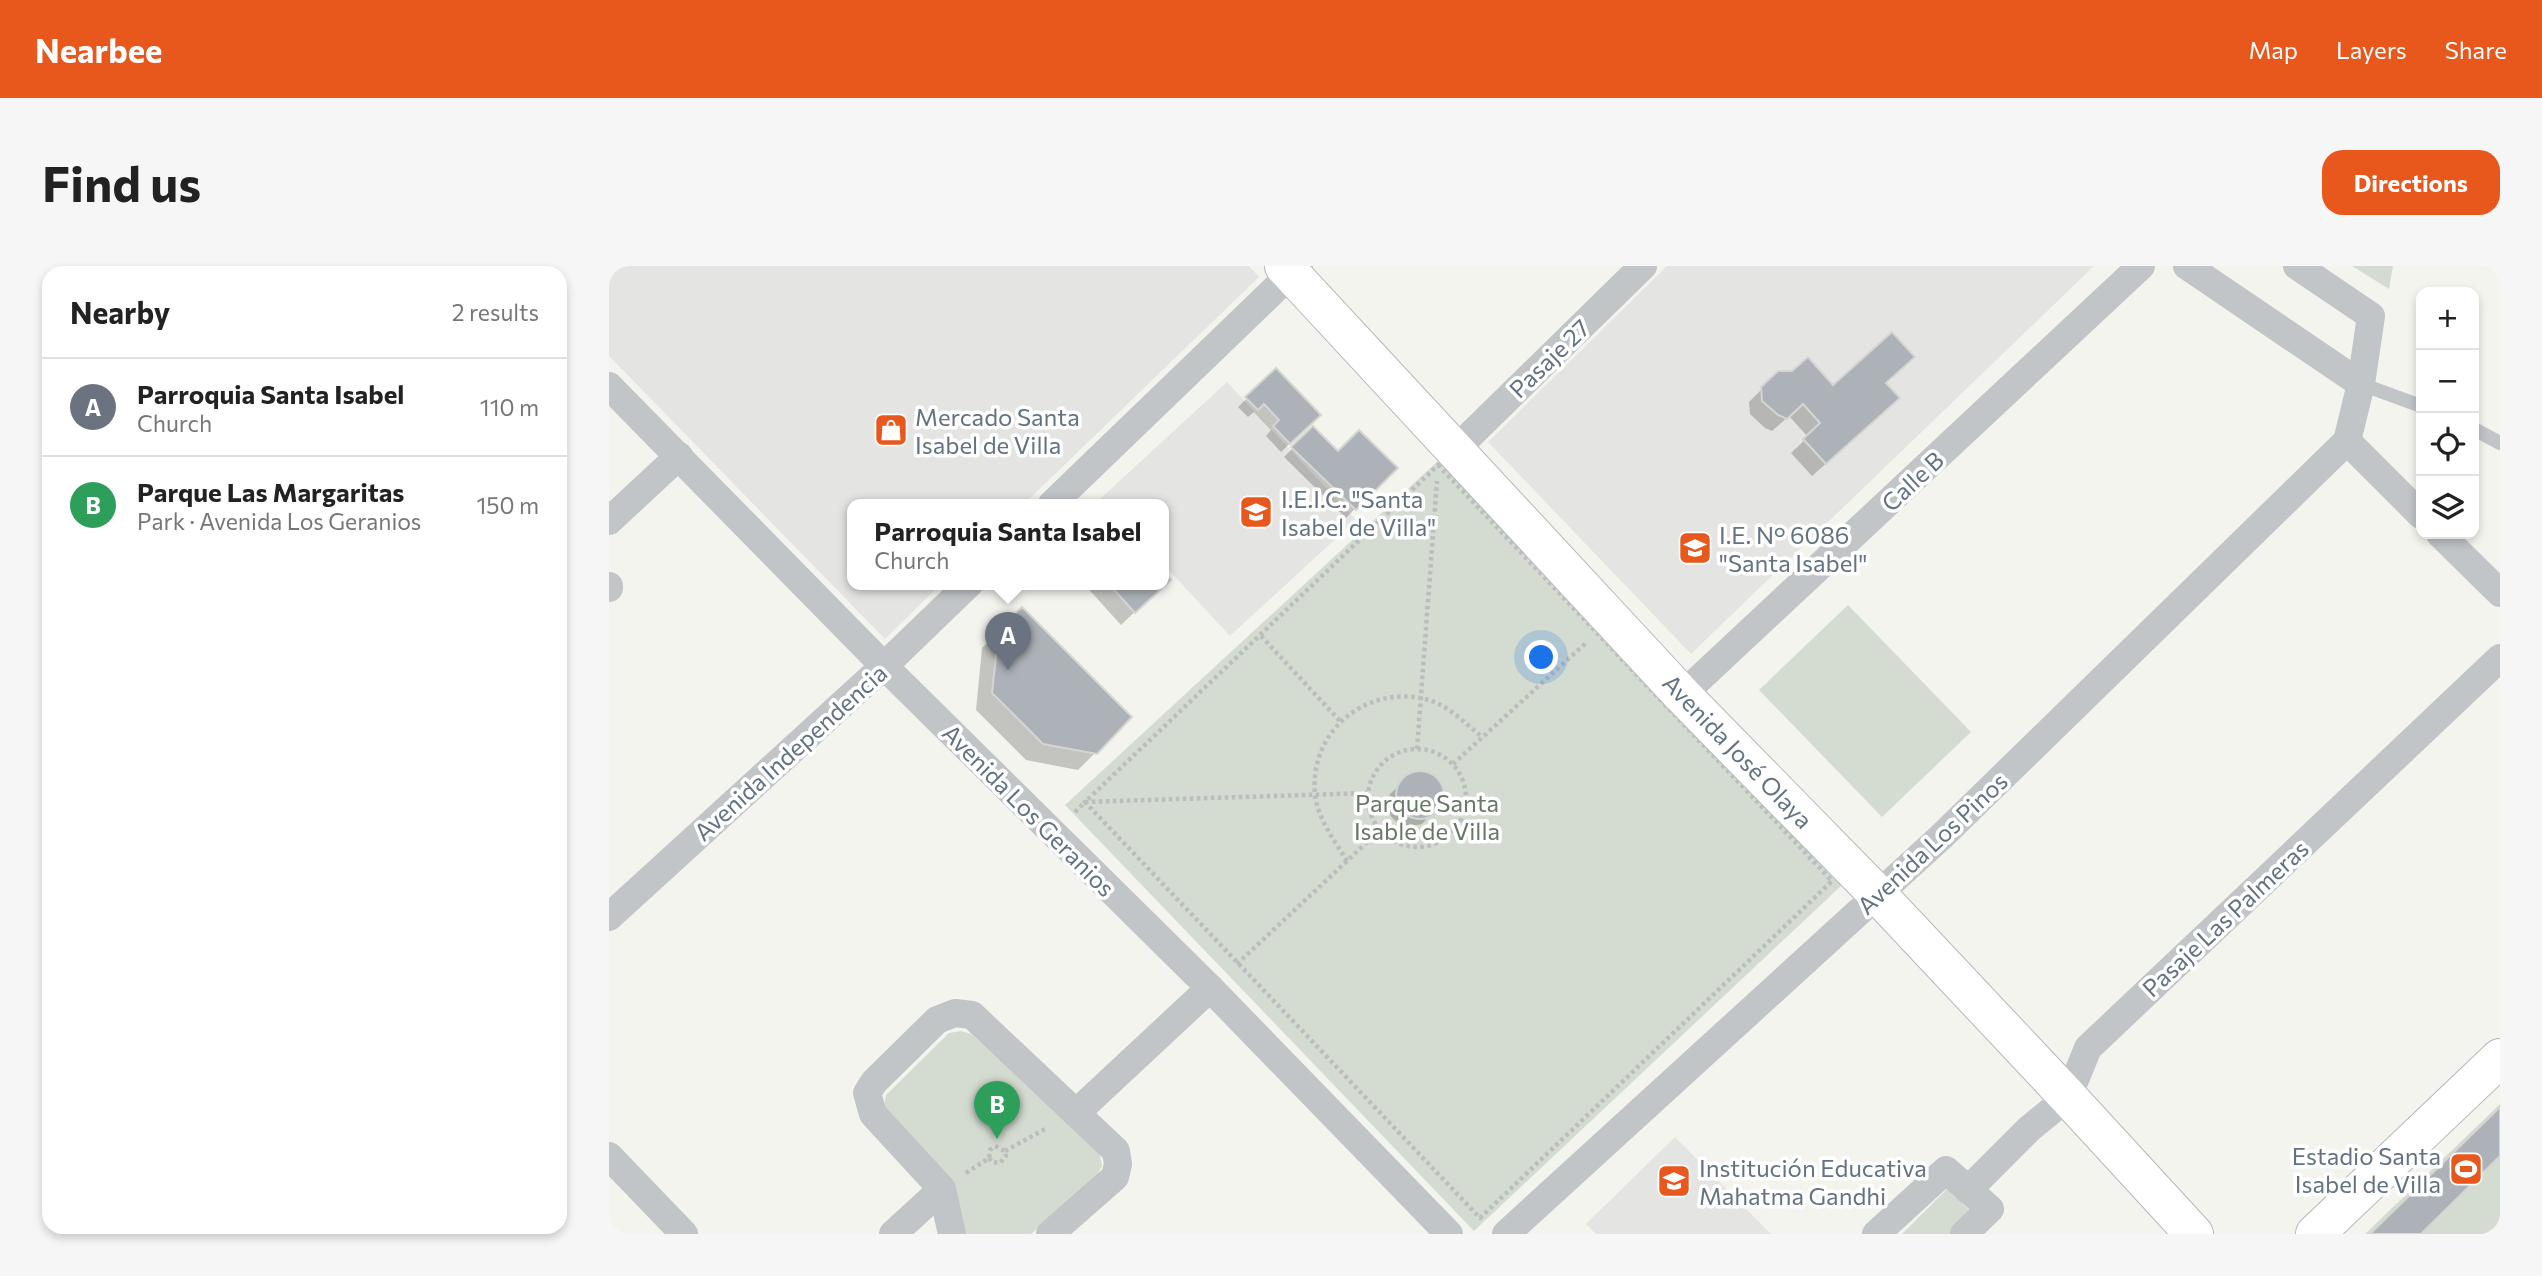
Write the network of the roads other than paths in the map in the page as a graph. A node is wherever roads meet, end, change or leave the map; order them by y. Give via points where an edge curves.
1 (1643, 266) edge
2 (2141, 266) edge
3 (2187, 266) edge
4 (2297, 266) edge
5 (1292, 268) edge
6 (2361, 384) junction
7 (609, 386) edge
8 (2416, 404) edge
9 (2479, 432) edge
10 (2347, 440) junction
11 (2500, 443) edge
12 (679, 456) junction
13 (1447, 458) junction
14 (1057, 499) edge
15 (2416, 510) edge
16 (609, 521) edge
17 (2445, 539) edge
18 (963, 590) edge
19 (2500, 593) edge
20 (2500, 658) edge
21 (884, 666) junction
22 (1682, 695) junction
23 (1878, 895) junction
24 (609, 917) edge
25 (1210, 988) junction
26 (2500, 1058) edge
27 (2068, 1097) junction
28 (1076, 1113) junction
29 (609, 1156) edge
30 (942, 1189) junction
31 (1968, 1190) junction
32 (684, 1234) edge
33 (893, 1234) edge
34 (952, 1234) edge
35 (1050, 1234) edge
36 (1449, 1234) edge
37 (1506, 1234) edge
38 (1876, 1234) edge
39 (1964, 1234) edge
40 (2194, 1234) edge
41 (2315, 1234) edge

1 - 13 street, Pasaje 27
2 - 22 street, Calle B
3 - 6 street
4 - 6 street via 2371,316
5 - 13 main road, Avenida José Olaya
5 - 14 street
6 - 8 lane
6 - 10 street
7 - 12 street, Avenida Los Geranios
9 - 11 lane
10 - 15 street
10 - 23 street, Avenida Los Pinos
12 - 16 street
12 - 21 street, Avenida Los Geranios
13 - 22 main road, Avenida José Olaya via 1604,625
17 - 19 street
18 - 21 street, Avenida Independencia
20 - 27 street, Pasaje Las Palmeras via 2088,1048
21 - 24 street, Avenida Independencia
21 - 25 street, Avenida Los Geranios
22 - 23 main road, Avenida José Olaya
23 - 27 main road, Avenida José Olaya
23 - 37 street, Avenida Los Pinos
25 - 28 street
25 - 36 street, Avenida Los Geranios
26 - 41 main road
27 - 31 street, Pasaje Las Palmeras
27 - 40 main road, Avenida José Olaya
28 - 30 street via 972,1015 955,1013 937,1020 867,1093 873,1114
28 - 35 street via 1116,1150 1118,1164 1115,1177
29 - 32 street
30 - 33 street
30 - 34 street
31 - 38 street via 1946,1170
31 - 39 street via 1990,1209

